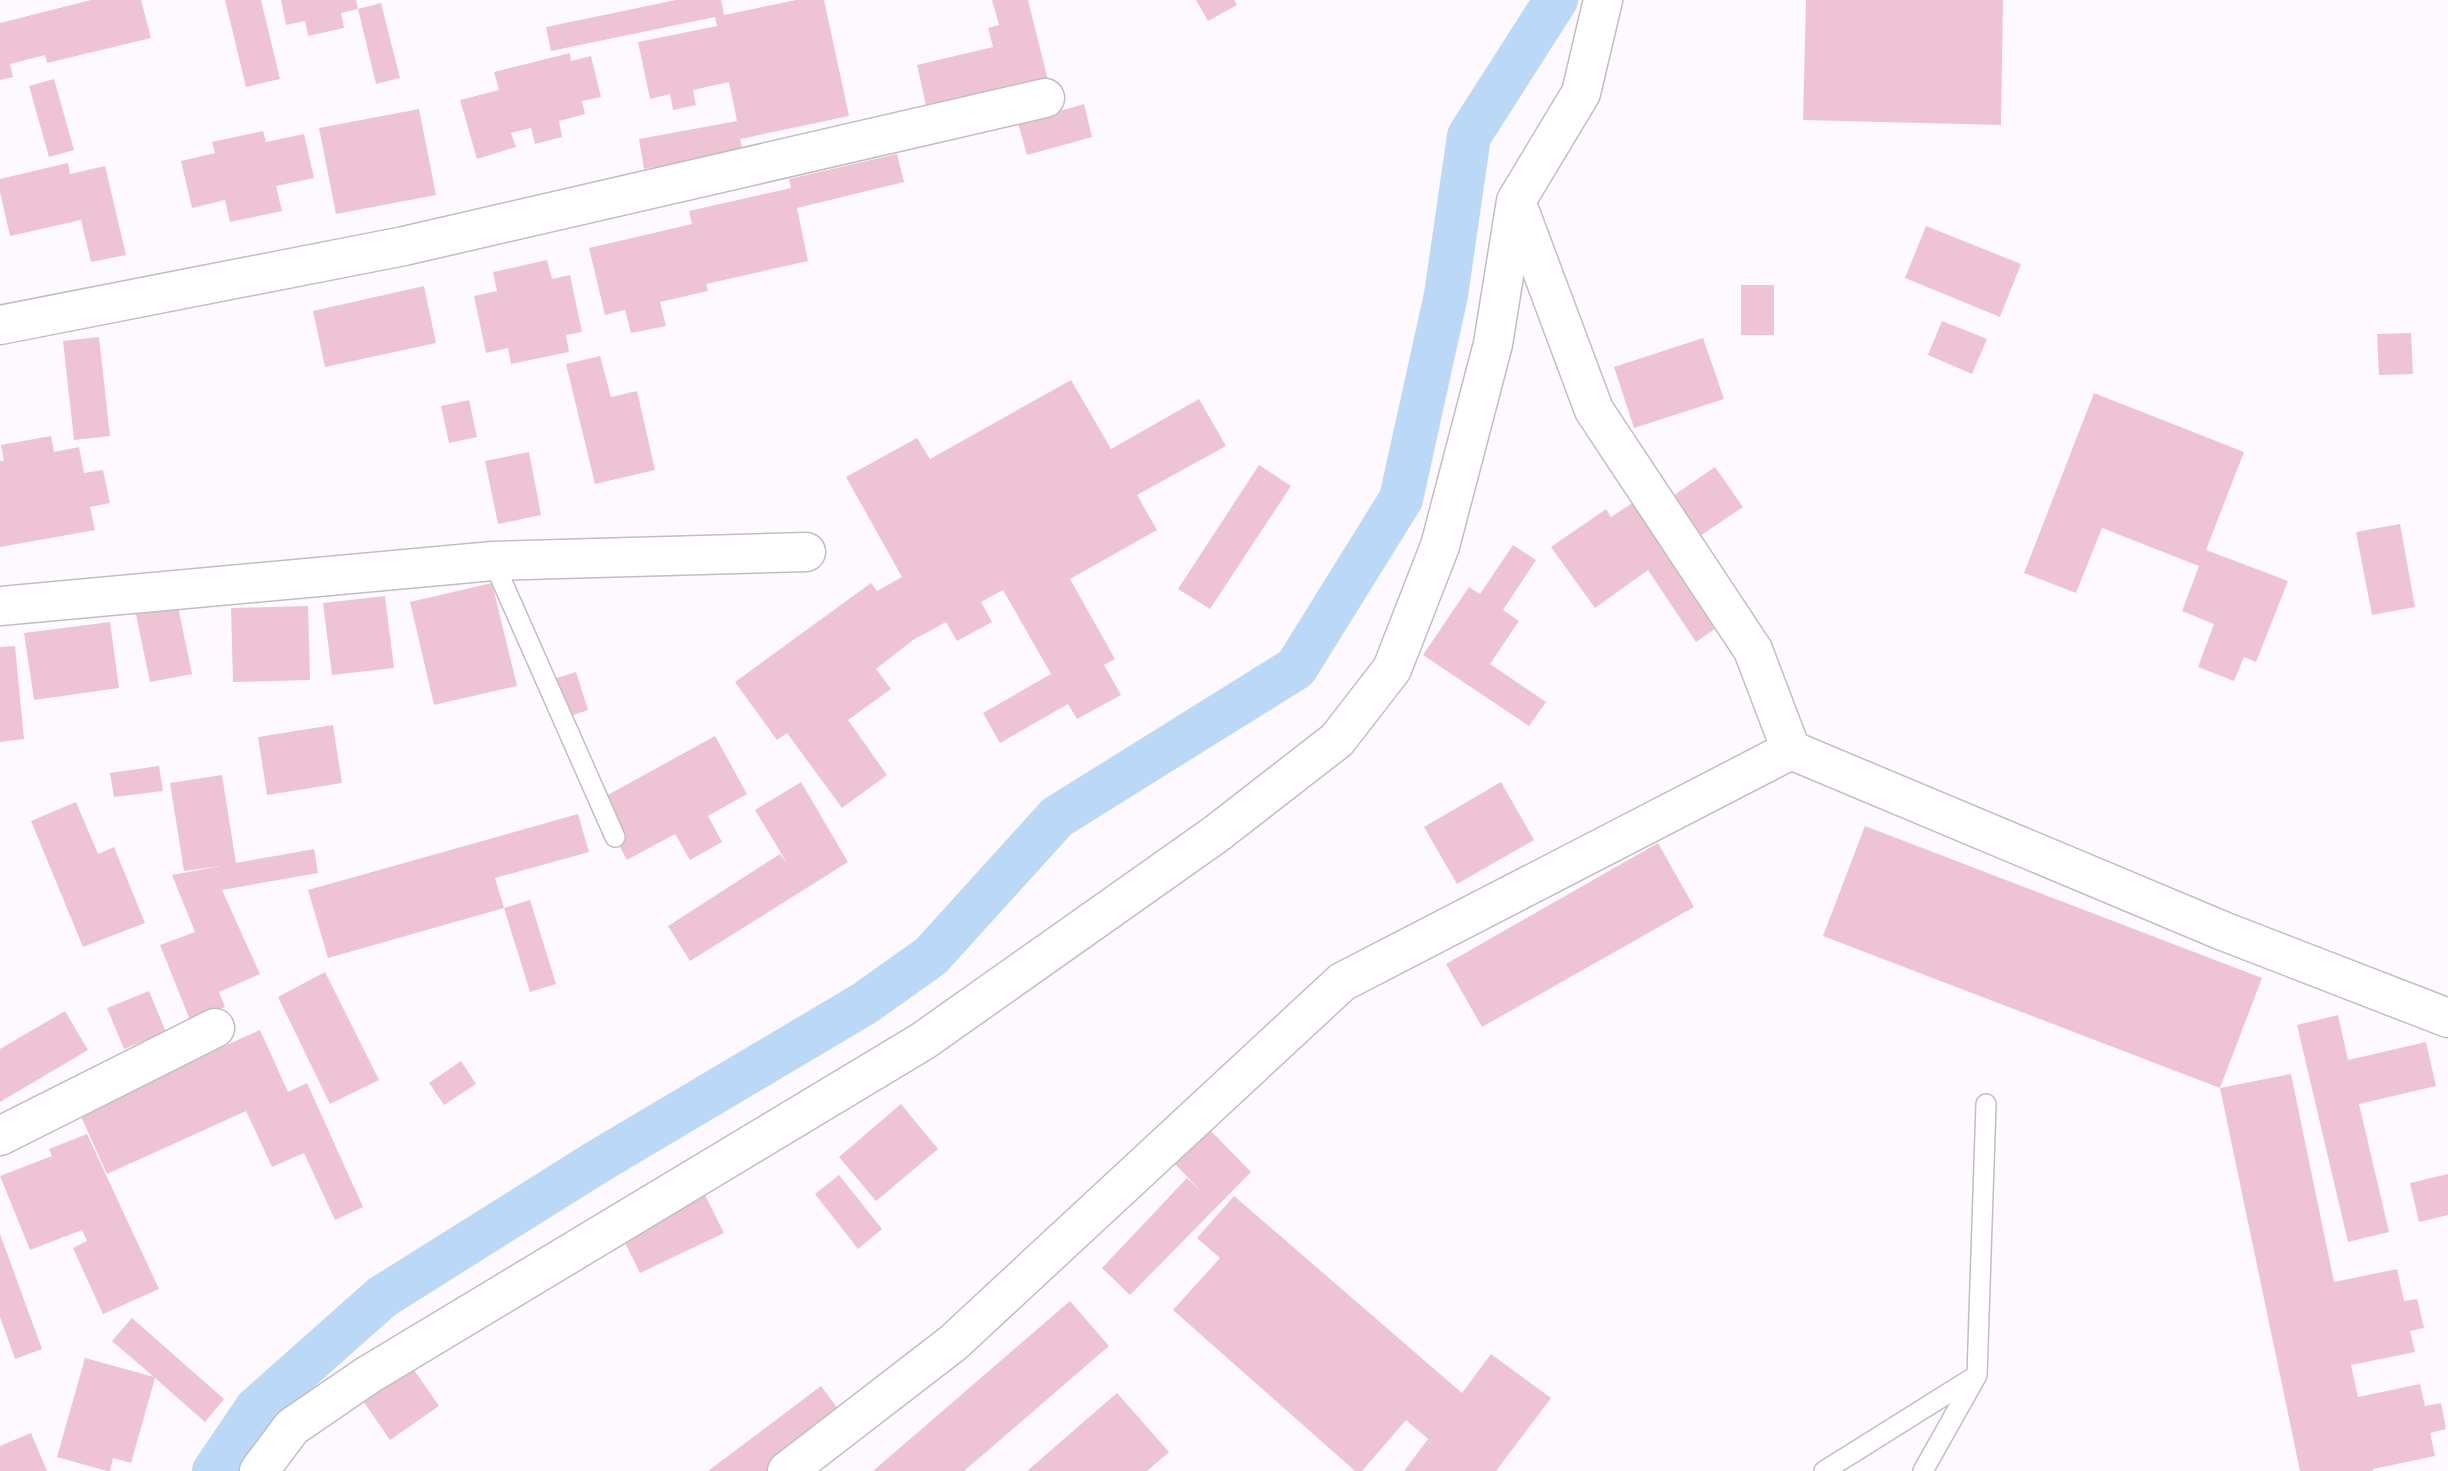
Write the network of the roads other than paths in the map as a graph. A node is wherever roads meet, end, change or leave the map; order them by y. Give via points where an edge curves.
1 (1603, 0) edge
2 (1045, 98) dead end
3 (1516, 201) junction
4 (0, 325) edge
5 (806, 552) dead end
6 (493, 561) junction
7 (0, 606) edge
8 (1791, 750) junction
9 (615, 837) dead end
10 (2448, 1018) edge
11 (215, 1028) dead end
12 (1986, 1104) dead end
13 (0, 1136) edge
14 (1977, 1375) junction
15 (259, 1471) edge
16 (787, 1471) edge
17 (1824, 1471) edge
18 (1923, 1471) edge

1 - 3 street via 1581,93
2 - 4 street via 404,246
3 - 8 street via 1594,410 1754,650
3 - 15 street via 1493,344 1440,546 1392,669 1337,740 1216,834 923,1041 368,1375 292,1427
5 - 6 street
6 - 7 street
6 - 9 lane
8 - 10 street via 2223,931
8 - 16 street via 1342,982 953,1343
11 - 13 street
12 - 14 lane
14 - 17 lane
14 - 18 lane

